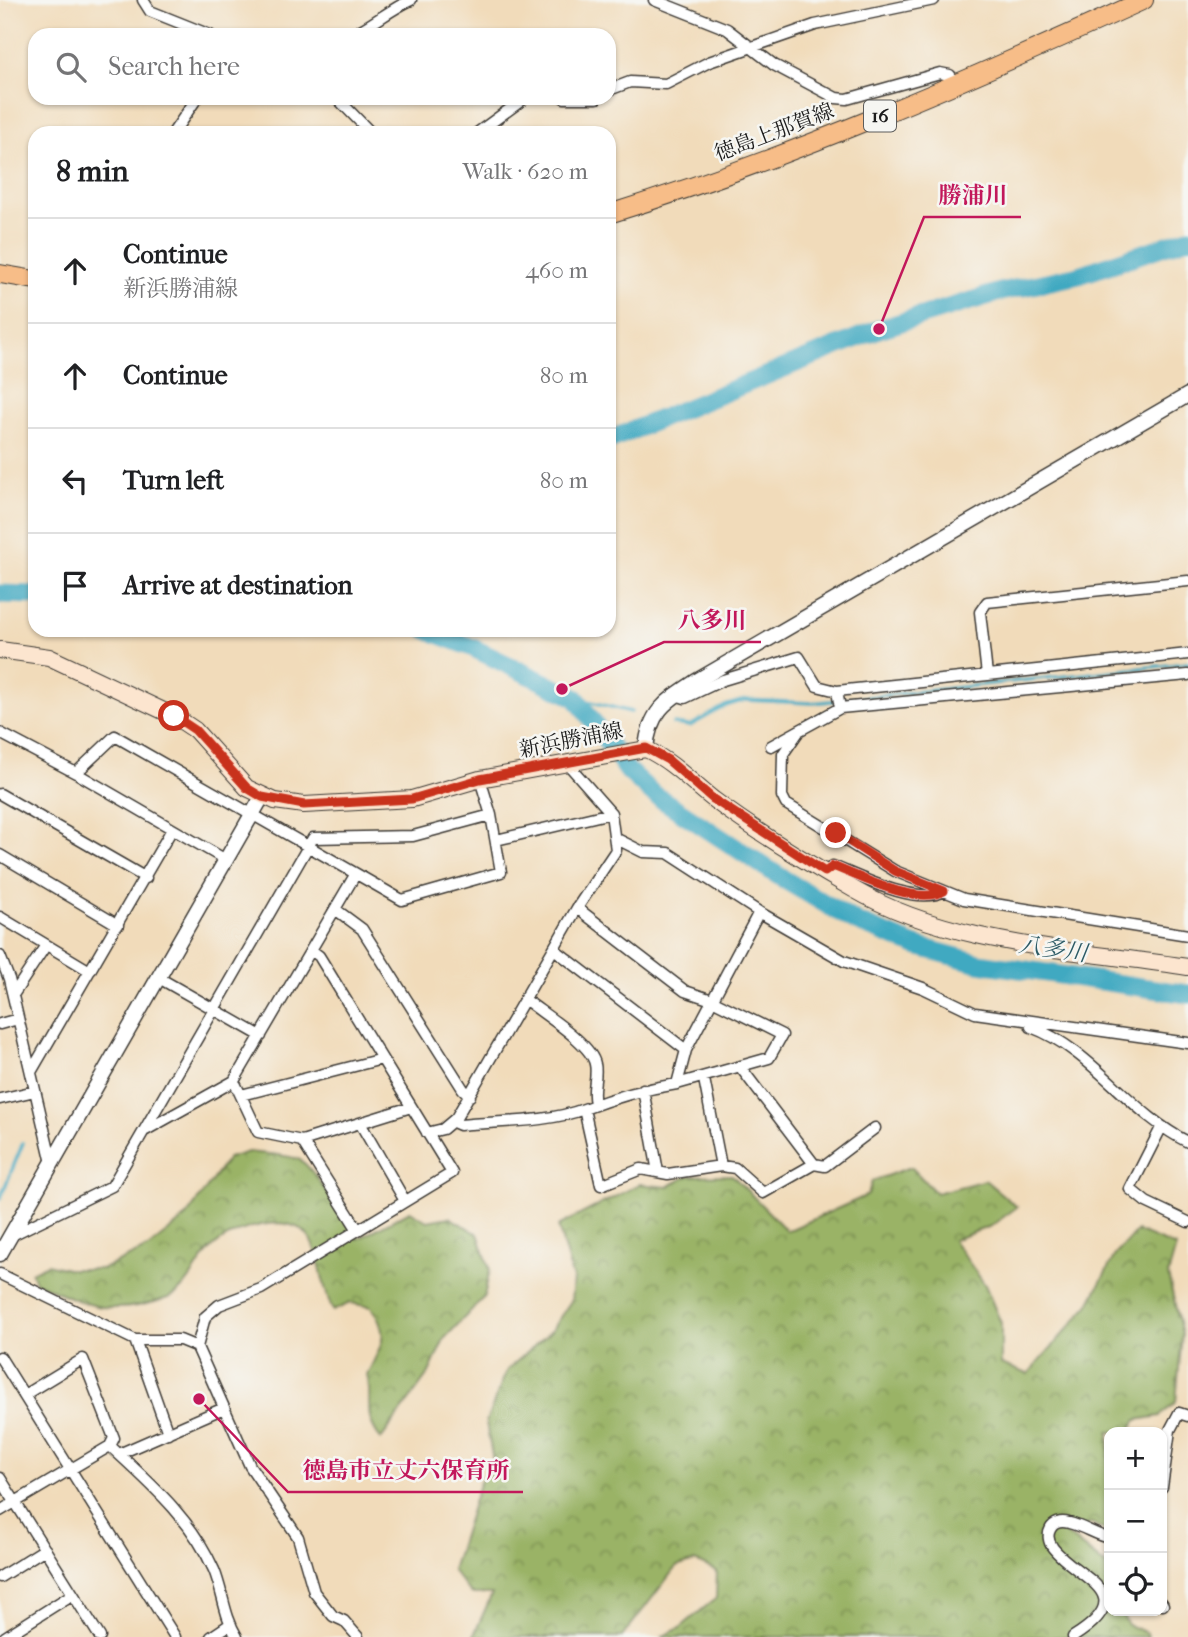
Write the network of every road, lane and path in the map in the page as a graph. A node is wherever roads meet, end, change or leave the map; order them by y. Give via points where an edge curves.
1 (143, 0) edge
2 (411, 0) edge
3 (654, 0) edge
4 (934, 0) edge
5 (1144, 0) edge
6 (192, 28) edge
7 (364, 28) edge
8 (751, 47) junction
9 (957, 85) junction
10 (616, 87) edge
11 (192, 105) edge
12 (344, 105) edge
13 (515, 105) edge
14 (178, 126) edge
15 (364, 126) edge
16 (487, 126) edge
17 (616, 212) edge
18 (0, 274) edge
19 (28, 279) edge
20 (1188, 395) edge
21 (1188, 581) edge
22 (0, 650) edge
23 (1188, 654) edge
24 (988, 675) junction
25 (1188, 675) edge
26 (675, 695) junction
27 (839, 699) junction
28 (799, 731) junction
29 (0, 733) edge
30 (771, 746) dead end
31 (643, 748) junction
32 (570, 761) junction
33 (76, 773) junction
34 (480, 779) junction
35 (0, 794) edge
36 (262, 797) junction
37 (611, 813) junction
38 (252, 815) junction
39 (491, 815) junction
40 (171, 831) junction
41 (617, 839) junction
42 (496, 840) junction
43 (308, 847) junction
44 (0, 855) edge
45 (226, 860) junction
46 (825, 872) junction
47 (355, 876) junction
48 (146, 878) junction
49 (944, 891) junction
50 (577, 908) junction
51 (335, 909) junction
52 (759, 912) junction
53 (0, 917) edge
54 (118, 925) junction
55 (1188, 934) edge
56 (46, 945) junction
57 (554, 949) junction
58 (311, 950) junction
59 (0, 956) edge
60 (1188, 967) edge
61 (90, 971) junction
62 (159, 978) junction
63 (13, 995) junction
64 (526, 1000) junction
65 (712, 1000) junction
66 (214, 1010) junction
67 (18, 1019) junction
68 (1027, 1021) junction
69 (0, 1024) edge
70 (261, 1036) junction
71 (1188, 1043) edge
72 (686, 1051) junction
73 (382, 1059) junction
74 (741, 1068) junction
75 (31, 1072) junction
76 (704, 1079) junction
77 (234, 1081) junction
78 (677, 1084) junction
79 (643, 1090) junction
80 (35, 1091) junction
81 (241, 1095) junction
82 (470, 1096) junction
83 (0, 1099) edge
84 (595, 1103) junction
85 (411, 1107) junction
86 (584, 1109) junction
87 (453, 1122) junction
88 (360, 1123) junction
89 (876, 1128) dead end
90 (1161, 1128) junction
91 (143, 1132) junction
92 (427, 1132) junction
93 (302, 1140) junction
94 (1188, 1142) edge
95 (52, 1163) junction
96 (814, 1164) junction
97 (721, 1166) junction
98 (658, 1172) junction
99 (405, 1202) junction
100 (1188, 1222) edge
101 (358, 1230) junction
102 (10, 1236) junction
103 (0, 1254) edge
104 (0, 1274) edge
105 (135, 1340) junction
106 (197, 1347) junction
107 (0, 1357) edge
108 (24, 1395) junction
109 (224, 1408) junction
110 (1188, 1416) edge
111 (168, 1433) junction
112 (114, 1450) junction
113 (1167, 1451) edge
114 (71, 1471) junction
115 (0, 1478) edge
116 (15, 1502) junction
117 (0, 1511) edge
118 (1104, 1536) edge
119 (45, 1549) junction
120 (0, 1577) edge
121 (73, 1594) junction
122 (229, 1625) junction
123 (5, 1637) edge
124 (100, 1637) edge
125 (175, 1637) edge
126 (211, 1637) edge
127 (237, 1637) edge
128 (358, 1637) edge
129 (1073, 1637) edge

1 - 6 street via 150,11
2 - 7 street
3 - 8 street via 727,29
4 - 8 street via 815,24
5 - 9 main road, 徳島上那賀線 / 16
8 - 9 street via 774,65 836,98 847,99 940,73 950,75
8 - 10 street via 667,84 630,82
9 - 17 main road, 徳島上那賀線 / 16
11 - 14 street
12 - 15 street
13 - 16 street
18 - 19 main road
20 - 26 street
21 - 24 street via 987,602 980,612
22 - 36 main road, 新浜勝浦線 via 48,657 174,716 195,730 247,788
23 - 24 street
24 - 27 street
25 - 27 street
26 - 27 street via 685,698 742,673 799,657 817,686
26 - 31 street via 650,723
27 - 28 street
28 - 30 street
28 - 49 street via 783,754 782,796 786,804 874,860
29 - 33 street
31 - 32 main road, 新浜勝浦線
31 - 46 main road, 新浜勝浦線 via 668,760 713,799
32 - 34 main road, 新浜勝浦線
32 - 37 street
33 - 38 street via 115,736
33 - 40 street
34 - 36 main road, 新浜勝浦線 via 398,801 304,805
34 - 39 street
35 - 48 street
36 - 38 street
37 - 41 street
37 - 42 street
38 - 43 street
38 - 45 street
39 - 42 street
39 - 43 street via 412,836 313,838
40 - 45 street
40 - 48 street
41 - 50 street via 616,850
41 - 52 street via 643,852 668,853
42 - 47 street via 501,872 402,900
43 - 47 street
43 - 66 street
44 - 54 street
45 - 62 street
46 - 49 street via 833,866 889,889 935,896
46 - 60 main road, 新浜勝浦線 via 912,918 959,932
47 - 51 street
48 - 54 street
49 - 55 street via 1023,910
50 - 57 street
50 - 65 street via 685,990
51 - 58 street
51 - 82 street via 362,929
52 - 65 street
52 - 68 street via 844,961 923,988 975,1013
53 - 56 street
54 - 61 street
56 - 61 street
56 - 63 street
57 - 64 street
57 - 72 street
58 - 70 street
58 - 73 street
59 - 63 street
61 - 75 street
62 - 66 street
62 - 95 street
63 - 67 street
64 - 82 street
64 - 84 street via 592,1052
65 - 72 street
65 - 74 street via 782,1035 769,1058
66 - 70 street
66 - 91 street
67 - 69 street
67 - 75 street
68 - 71 street
68 - 90 street via 1063,1040
70 - 77 street
72 - 78 street
73 - 81 street
73 - 85 street
74 - 76 street
74 - 96 street
75 - 80 street
76 - 78 street
76 - 97 street
77 - 81 street
77 - 91 street
78 - 79 street
79 - 84 street
79 - 98 street
80 - 83 street
80 - 95 street
81 - 93 street via 258,1132
82 - 87 street
84 - 86 street
85 - 88 street
85 - 92 street
86 - 87 street via 541,1117
86 - 98 street via 601,1185 641,1169
87 - 92 street
88 - 93 street
88 - 99 street
89 - 96 street via 825,1166
90 - 94 street
90 - 100 street via 1130,1189
91 - 102 street via 112,1186
92 - 99 street via 452,1173
93 - 101 street
95 - 102 street
96 - 97 street via 764,1193 736,1168
97 - 98 street
99 - 101 street
101 - 106 street via 261,1289 219,1305 205,1317
102 - 103 street
104 - 105 street
105 - 106 street via 180,1340
105 - 111 street
106 - 109 street
107 - 108 street
108 - 112 street via 83,1359 114,1438
108 - 114 street
109 - 111 street
109 - 128 street via 250,1466 298,1537 314,1592
110 - 113 street via 1179,1413 1170,1430
111 - 112 street
112 - 114 street
112 - 122 street via 169,1499 194,1533 214,1572
114 - 116 street
114 - 125 street
115 - 116 street
116 - 117 street
116 - 119 street
118 - 129 street via 1067,1522 1050,1528 1051,1546 1102,1591 1103,1605 1095,1620
119 - 120 street
119 - 121 street
121 - 123 street
121 - 124 street
122 - 126 street
122 - 127 street

